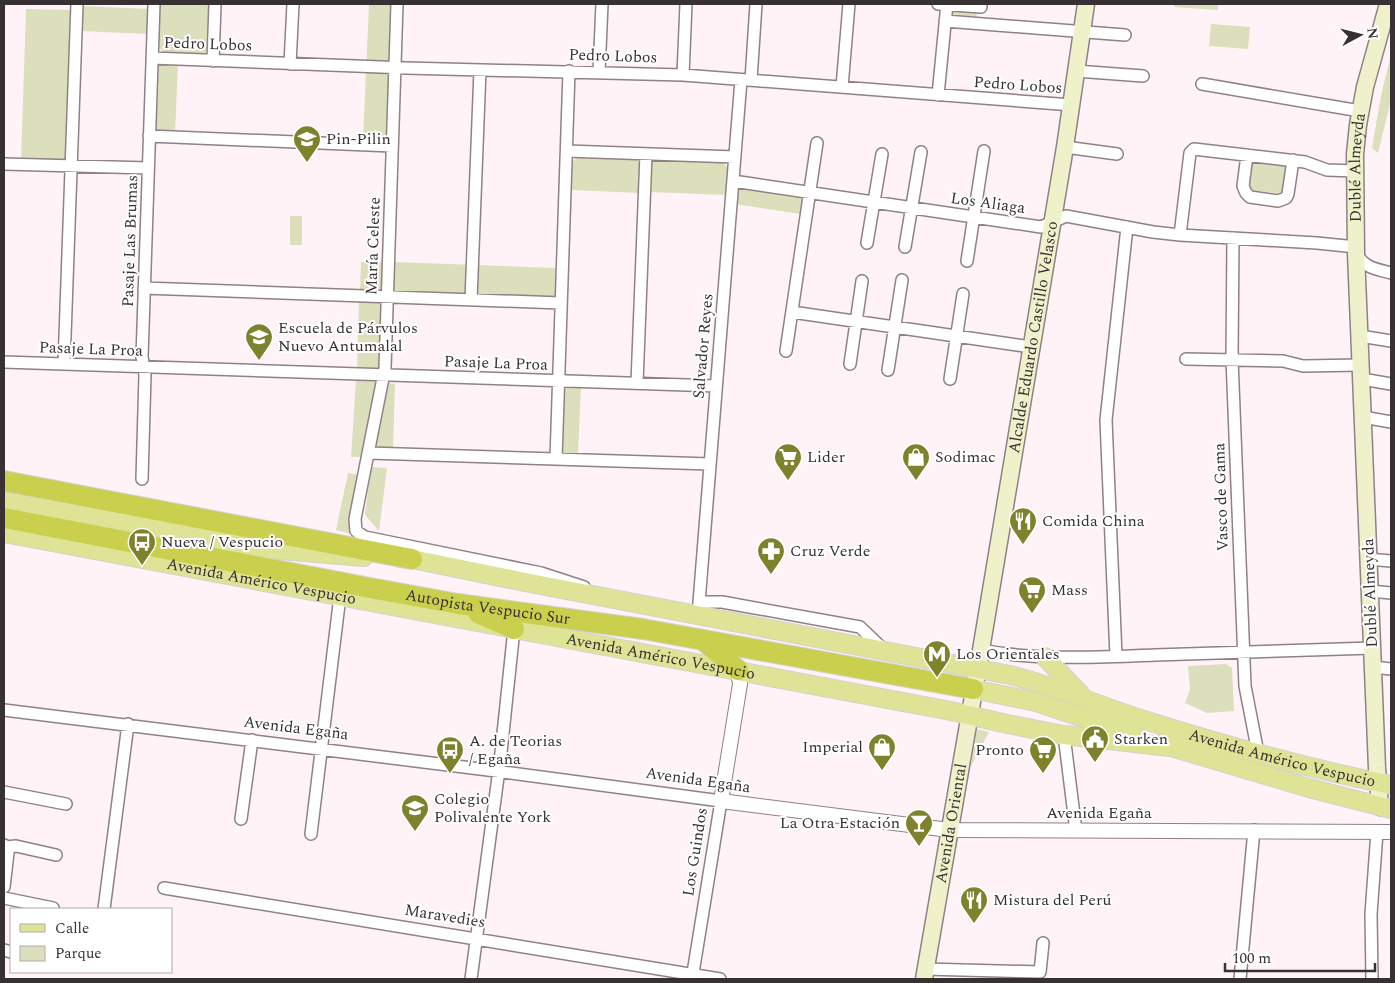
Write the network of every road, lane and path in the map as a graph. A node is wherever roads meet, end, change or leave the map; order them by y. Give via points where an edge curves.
1 (77, 4) edge
2 (154, 4) edge
3 (215, 4) edge
4 (293, 4) edge
5 (397, 4) edge
6 (602, 4) edge
7 (686, 4) edge
8 (756, 4) edge
9 (849, 4) edge
10 (942, 4) edge
11 (1086, 4) edge
12 (1388, 4) edge
13 (981, 6) edge
14 (945, 21) junction
15 (979, 24) junction
16 (1082, 32) junction
17 (1125, 35) dead end
18 (152, 58) junction
19 (213, 61) junction
20 (290, 64) junction
21 (395, 68) junction
22 (480, 70) junction
23 (569, 71) junction
24 (1076, 71) junction
25 (600, 72) junction
26 (683, 75) junction
27 (1143, 76) dead end
28 (746, 80) junction
29 (1202, 84) dead end
30 (842, 87) junction
31 (938, 95) junction
32 (1072, 105) junction
33 (1360, 111) junction
34 (150, 136) junction
35 (817, 143) dead end
36 (392, 146) junction
37 (1065, 147) junction
38 (566, 151) junction
39 (984, 151) dead end
40 (921, 152) dead end
41 (646, 154) junction
42 (882, 154) dead end
43 (1116, 154) dead end
44 (1247, 155) junction
45 (735, 157) junction
46 (1292, 160) junction
47 (4, 164) edge
48 (71, 166) junction
49 (148, 168) junction
50 (1355, 171) junction
51 (733, 181) junction
52 (809, 193) junction
53 (874, 202) junction
54 (911, 208) junction
55 (974, 217) junction
56 (1052, 221) junction
57 (1127, 227) junction
58 (1180, 235) junction
59 (1233, 238) junction
60 (867, 243) dead end
61 (905, 248) dead end
62 (1356, 250) junction
63 (967, 261) dead end
64 (1391, 273) edge
65 (902, 280) dead end
66 (862, 281) dead end
67 (144, 288) junction
68 (964, 294) dead end
69 (388, 297) junction
70 (472, 300) junction
71 (562, 303) junction
72 (792, 312) junction
73 (856, 321) junction
74 (895, 327) junction
75 (957, 336) junction
76 (1360, 336) junction
77 (1391, 341) edge
78 (1031, 347) junction
79 (786, 351) dead end
80 (1186, 359) dead end
81 (1232, 359) junction
82 (4, 362) edge
83 (64, 364) junction
84 (850, 364) dead end
85 (144, 367) junction
86 (888, 370) dead end
87 (1362, 372) junction
88 (384, 375) junction
89 (950, 379) dead end
90 (559, 381) junction
91 (636, 384) junction
92 (1391, 384) edge
93 (716, 386) junction
94 (1363, 417) junction
95 (1391, 422) edge
96 (369, 453) junction
97 (556, 459) junction
98 (710, 464) junction
99 (142, 479) dead end
100 (4, 481) edge
101 (4, 502) edge
102 (356, 516) joint
103 (4, 518) edge
104 (4, 533) edge
105 (412, 559) junction
106 (1368, 559) junction
107 (1391, 560) edge
108 (1370, 591) junction
109 (1391, 593) edge
110 (340, 596) junction
111 (622, 601) junction
112 (458, 604) junction
113 (698, 609) junction
114 (514, 629) junction
115 (701, 639) junction
116 (1372, 648) junction
117 (981, 650) junction
118 (1244, 652) junction
119 (1116, 656) junction
120 (1044, 657) junction
121 (1373, 667) junction
122 (977, 668) junction
123 (1391, 669) edge
124 (738, 670) junction
125 (974, 689) junction
126 (1087, 700) junction
127 (4, 710) edge
128 (969, 715) junction
129 (128, 724) junction
130 (1064, 735) junction
131 (252, 740) junction
132 (1170, 746) junction
133 (320, 749) junction
134 (1258, 752) junction
135 (498, 771) junction
136 (1385, 784) edge
137 (4, 792) edge
138 (720, 801) junction
139 (66, 804) dead end
140 (1388, 812) edge
141 (241, 819) dead end
142 (949, 830) junction
143 (1076, 830) junction
144 (1254, 830) junction
145 (1376, 832) junction
146 (1391, 832) edge
147 (311, 834) dead end
148 (5, 846) edge
149 (56, 855) dead end
150 (4, 887) edge
151 (164, 888) dead end
152 (4, 898) edge
153 (53, 908) dead end
154 (104, 908) edge
155 (477, 938) junction
156 (1042, 944) dead end
157 (924, 974) edge
158 (692, 977) edge
159 (471, 979) edge
160 (720, 979) edge
161 (1240, 979) edge
162 (1372, 979) edge

1 - 48 street
2 - 18 street, Pasaje Las Brumas
3 - 19 street
4 - 20 street
5 - 21 street, María Celeste
6 - 25 street
7 - 26 street
8 - 28 street, Salvador Reyes
9 - 30 street
10 - 13 street
10 - 14 street
11 - 16 main road, Alcalde Eduardo Castillo Velasco
12 - 33 main road, Dublé Almeyda
13 - 15 street
14 - 15 street
14 - 31 street
15 - 16 street
16 - 17 street
16 - 24 main road, Alcalde Eduardo Castillo Velasco
18 - 19 street, Pedro Lobos
18 - 34 street, Pasaje Las Brumas
19 - 20 street, Pedro Lobos
20 - 21 street, Pedro Lobos
21 - 22 street, Pedro Lobos
21 - 36 street, María Celeste
22 - 23 street, Pedro Lobos
22 - 70 street
23 - 25 street, Pedro Lobos
23 - 38 street
24 - 27 street
24 - 32 main road, Alcalde Eduardo Castillo Velasco
25 - 26 street, Pedro Lobos
26 - 28 street, Pedro Lobos
28 - 30 street, Pedro Lobos
28 - 45 street, Salvador Reyes
29 - 33 street
30 - 31 street, Pedro Lobos
31 - 32 street, Pedro Lobos
32 - 37 main road, Alcalde Eduardo Castillo Velasco
33 - 50 main road, Dublé Almeyda
34 - 36 street
34 - 49 street, Pasaje Las Brumas
35 - 52 street
36 - 69 street, María Celeste
37 - 43 street
37 - 56 main road, Alcalde Eduardo Castillo Velasco
38 - 41 street
38 - 71 street
39 - 55 street
40 - 54 street
41 - 45 street
41 - 91 street
42 - 53 street
44 - 46 street
44 - 46 street via 1246,193 1278,201 1288,194
44 - 58 street via 1196,148 1190,153
45 - 51 street, Salvador Reyes
46 - 50 street via 1327,170
47 - 48 street
48 - 49 street
48 - 83 street
49 - 67 street, Pasaje Las Brumas
50 - 62 main road, Dublé Almeyda
51 - 52 street, Los Aliaga
51 - 93 street, Salvador Reyes
52 - 53 street, Los Aliaga
52 - 72 street
53 - 54 street, Los Aliaga
53 - 60 street
54 - 55 street, Los Aliaga
54 - 61 street
55 - 56 street, Los Aliaga via 1041,227
55 - 63 street
56 - 57 street, Los Aliaga via 1066,216
56 - 78 main road, Alcalde Eduardo Castillo Velasco
57 - 58 street, Los Aliaga
57 - 119 street via 1106,420
58 - 59 street, Los Aliaga
59 - 62 street, Los Aliaga via 1317,243
59 - 81 street, Vasco de Gama
62 - 64 street via 1367,267
62 - 76 main road, Dublé Almeyda
65 - 74 street
66 - 73 street
67 - 69 street
67 - 85 street, Pasaje Las Brumas
68 - 75 street
69 - 70 street
69 - 88 street, María Celeste
70 - 71 street
71 - 90 street
72 - 73 street
72 - 79 street
73 - 74 street
73 - 84 street
74 - 75 street
74 - 86 street
75 - 78 street
75 - 89 street
76 - 77 street
76 - 87 main road, Dublé Almeyda
78 - 117 main road, Alcalde Eduardo Castillo Velasco
80 - 81 street
81 - 87 street via 1283,361
81 - 118 street, Vasco de Gama
82 - 83 street, Pasaje La Proa
83 - 85 street, Pasaje La Proa
85 - 88 street, Pasaje La Proa
85 - 99 street, Pasaje Las Brumas
87 - 92 street
87 - 94 main road, Dublé Almeyda
88 - 90 street, Pasaje La Proa
88 - 96 street, María Celeste
90 - 91 street, Pasaje La Proa
90 - 97 street
91 - 93 street, Pasaje La Proa
93 - 98 street, Salvador Reyes
94 - 95 street
94 - 106 main road, Dublé Almeyda
96 - 97 street
96 - 102 street, María Celeste
97 - 98 street
98 - 113 street, Salvador Reyes
100 - 105 highway
101 - 105 main road, Avenida Américo Vespucio via 268,548
102 - 111 street, Avenida Américo Vespucio via 356,531 365,537 541,573
103 - 112 highway, Autopista Vespucio Sur
104 - 110 main road, Avenida Américo Vespucio
105 - 111 main road, Avenida Américo Vespucio
106 - 107 street
106 - 108 main road, Dublé Almeyda
108 - 109 street
108 - 116 main road, Dublé Almeyda
110 - 114 main road, Avenida Américo Vespucio
110 - 133 street
111 - 113 main road, Avenida Américo Vespucio
112 - 114 highway
112 - 115 highway, Autopista Vespucio Sur
113 - 122 main road, Avenida Américo Vespucio
114 - 124 main road, Avenida Américo Vespucio
114 - 135 street
115 - 124 highway
115 - 125 highway, Autopista Vespucio Sur
116 - 118 street
116 - 121 main road, Dublé Almeyda
117 - 120 street
117 - 122 main road, Alcalde Eduardo Castillo Velasco
118 - 119 street
118 - 134 street, Vasco de Gama via 1246,694
119 - 120 street
120 - 126 main road
121 - 123 street
121 - 136 main road, Dublé Almeyda
122 - 125 main road, Avenida Oriental
122 - 126 main road, Avenida Américo Vespucio via 1025,679
124 - 128 main road, Avenida Américo Vespucio
124 - 138 street, Los Guindos via 740,684
125 - 128 main road, Avenida Oriental
125 - 132 main road, Avenida Américo Vespucio via 1036,702
126 - 134 main road, Avenida Américo Vespucio
127 - 129 street, Avenida Egaña
128 - 130 main road, Avenida Américo Vespucio
128 - 142 main road, Avenida Oriental
129 - 131 street, Avenida Egaña
129 - 154 street
130 - 132 main road, Avenida Américo Vespucio
130 - 143 street
131 - 133 street, Avenida Egaña
131 - 141 street
132 - 140 main road, Avenida Américo Vespucio
133 - 135 street, Avenida Egaña
133 - 147 street
134 - 136 main road, Avenida Américo Vespucio
135 - 138 street, Avenida Egaña
135 - 155 street
136 - 140 main road, Dublé Almeyda
137 - 139 street
138 - 142 street, Avenida Egaña
138 - 158 street, Los Guindos
142 - 143 street, Avenida Egaña
142 - 157 main road, Avenida Oriental
143 - 144 street, Avenida Egaña
144 - 145 street, Avenida Egaña
144 - 161 street
145 - 146 street, Avenida Egaña
145 - 162 street via 1371,914
148 - 149 street
148 - 150 street via 8,853
151 - 155 street, Maravedies
152 - 153 street
155 - 158 street, Maravedies
155 - 159 street
156 - 157 street via 1040,972
158 - 160 street, Maravedies

